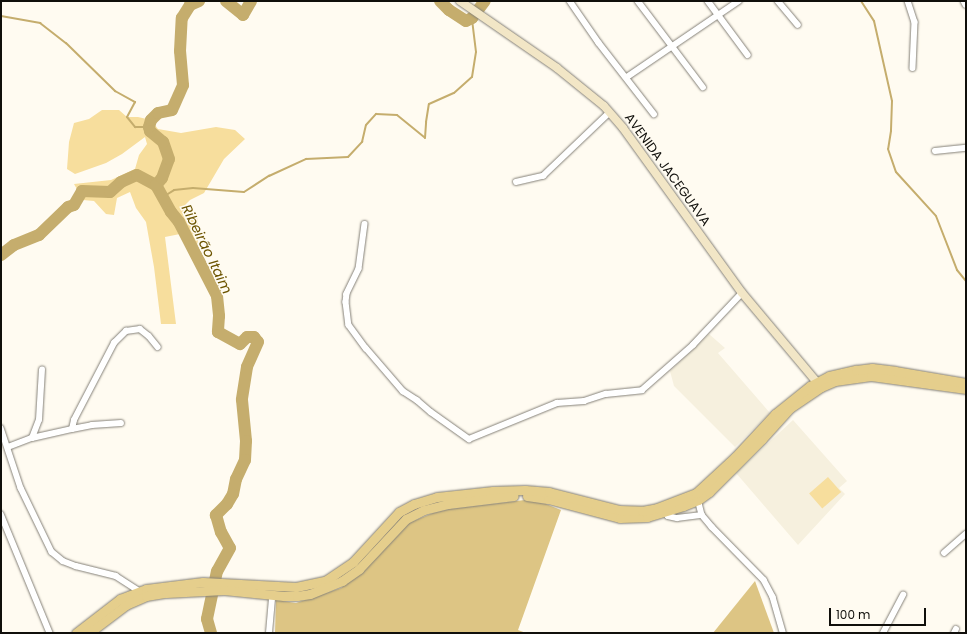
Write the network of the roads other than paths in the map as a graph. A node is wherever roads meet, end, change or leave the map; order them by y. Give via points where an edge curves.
1 (460, 1) edge
2 (570, 1) edge
3 (638, 1) edge
4 (708, 1) edge
5 (739, 1) edge
6 (778, 1) edge
7 (908, 1) edge
8 (964, 1) edge
9 (966, 5) edge
10 (718, 16) junction
11 (798, 25) dead end
12 (672, 46) junction
13 (748, 56) dead end
14 (913, 68) dead end
15 (627, 77) junction
16 (703, 87) dead end
17 (609, 113) junction
18 (654, 114) dead end
19 (966, 148) edge
20 (935, 151) dead end
21 (516, 182) dead end
22 (365, 224) dead end
23 (742, 293) junction
24 (158, 347) dead end
25 (42, 370) dead end
26 (966, 382) edge
27 (819, 384) junction
28 (966, 389) edge
29 (121, 423) dead end
30 (1, 428) edge
31 (72, 429) junction
32 (32, 438) junction
33 (8, 447) junction
34 (697, 496) junction
35 (663, 509) junction
36 (1, 514) edge
37 (702, 515) junction
38 (966, 534) edge
39 (944, 553) dead end
40 (228, 585) junction
41 (296, 587) junction
42 (143, 593) junction
43 (272, 595) junction
44 (903, 595) dead end
45 (50, 633) edge
46 (76, 633) edge
47 (89, 633) edge
48 (269, 633) edge
49 (783, 633) edge
50 (883, 633) edge

1 - 17 main road, AVENIDA JACEGUAVA via 585,89
2 - 15 street
3 - 12 street
4 - 10 street
5 - 10 street
6 - 11 street
7 - 14 street via 915,22
8 - 9 street
10 - 12 street
10 - 13 street
12 - 15 street
12 - 16 street
15 - 18 street
17 - 21 street via 543,176
17 - 23 main road, AVENIDA JACEGUAVA via 623,128
19 - 20 street
22 - 23 street via 359,269 347,294 350,325 403,391 470,439 557,403 642,390 693,345
23 - 27 main road, AVENIDA JACEGUAVA
24 - 31 street via 140,329 131,329 121,334 84,400
25 - 32 street via 38,420
26 - 27 main road via 872,368 841,373
27 - 28 main road via 871,376
27 - 34 main road via 790,408 729,473
29 - 31 street via 92,424
30 - 33 street
31 - 32 street
32 - 33 street
33 - 42 street via 21,488 52,552 63,561 76,566 116,576
34 - 35 main road
34 - 37 street
35 - 37 street via 670,517
35 - 41 main road via 619,510 549,492 525,490 437,497 399,512 367,548 338,573 325,581
35 - 43 main road via 648,517 620,518 548,499 524,496 432,507 406,519 359,569 342,581 310,594
36 - 45 street
37 - 49 street via 764,580 773,597
38 - 39 street
40 - 41 main road
40 - 42 main road
40 - 43 main road via 267,590
41 - 43 main road via 274,591
42 - 46 main road via 120,599
42 - 47 main road
43 - 48 street
44 - 50 street

